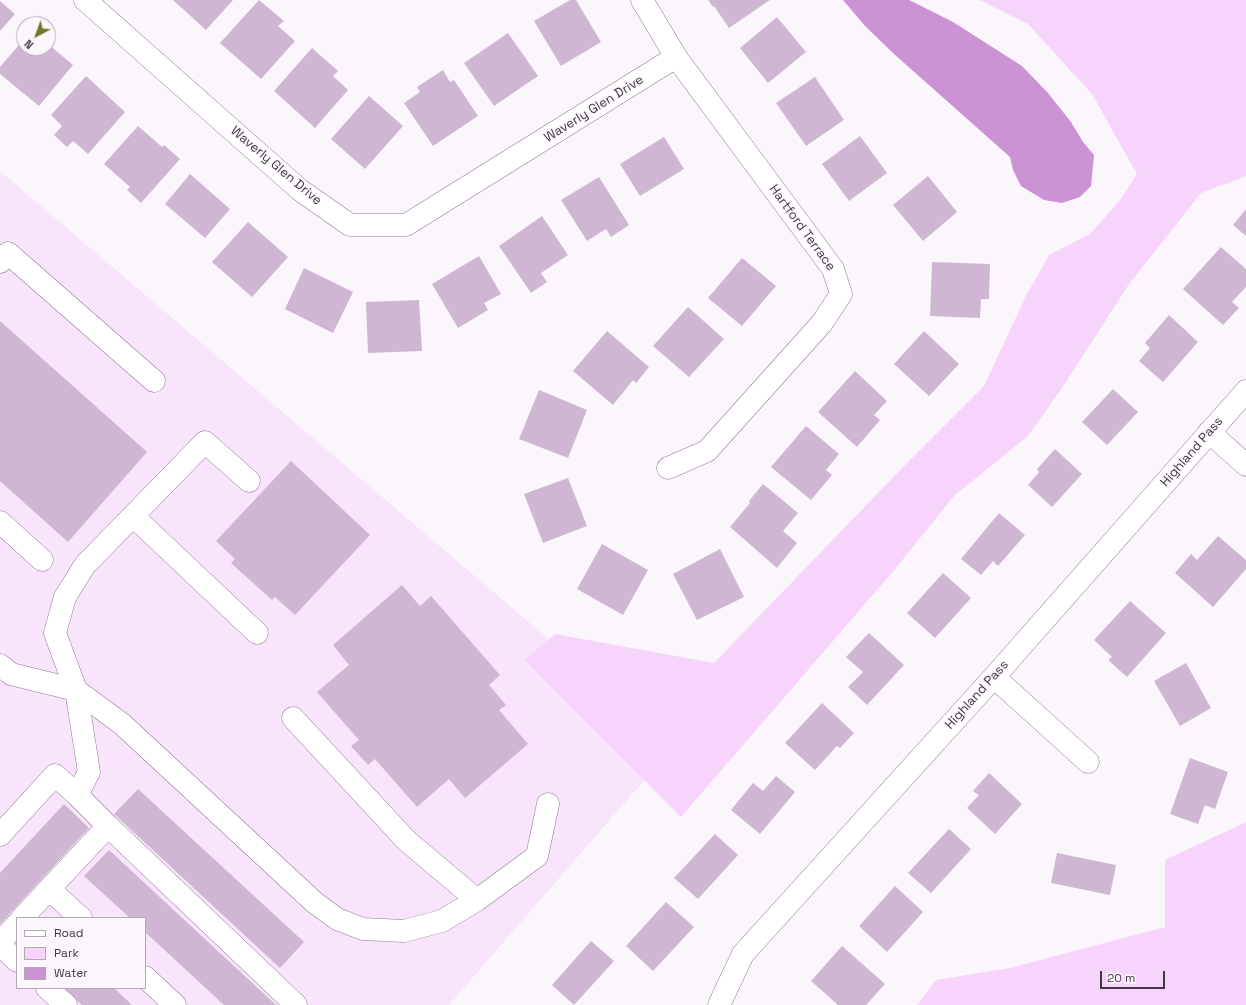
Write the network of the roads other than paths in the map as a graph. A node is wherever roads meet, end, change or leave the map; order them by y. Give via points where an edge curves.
1 (85, 0) edge
2 (642, 0) edge
3 (676, 58) junction
4 (3, 254) edge
5 (154, 382) dead end
6 (1246, 391) edge
7 (1209, 432) junction
8 (1246, 465) edge
9 (668, 468) dead end
10 (249, 481) dead end
11 (133, 516) junction
12 (0, 522) edge
13 (42, 560) dead end
14 (257, 633) dead end
15 (0, 665) edge
16 (994, 677) junction
17 (76, 690) junction
18 (293, 718) dead end
19 (1088, 762) dead end
20 (77, 795) junction
21 (548, 804) dead end
22 (108, 826) junction
23 (0, 835) edge
24 (49, 889) junction
25 (478, 900) junction
26 (23, 917) edge
27 (80, 917) edge
28 (16, 925) edge
29 (0, 942) edge
30 (0, 946) edge
31 (16, 960) edge
32 (146, 978) edge
33 (48, 989) edge
34 (66, 1005) edge
35 (175, 1005) edge
36 (296, 1005) edge
37 (718, 1005) edge

1 - 3 street, Waverly Glen Drive via 300,190 350,225 406,225
2 - 3 street, Hartford Terrace
3 - 9 street, Hartford Terrace via 833,268 841,294 822,323 707,451
4 - 5 street
6 - 7 street, Highland Pass
7 - 8 street
7 - 16 street, Highland Pass
10 - 11 street via 205,442
11 - 14 street
11 - 17 street via 84,565 65,597 56,634
12 - 13 street
15 - 17 street via 10,674
16 - 19 street
16 - 37 street, Highland Pass via 743,954
17 - 20 street via 89,772
17 - 25 street via 122,724 314,902 337,919 363,929 404,931 442,921
18 - 25 street via 407,841
20 - 22 street
20 - 23 street via 55,775
21 - 25 street via 537,856
22 - 24 street
22 - 36 street
24 - 26 street
24 - 27 street
28 - 29 street
30 - 31 street
32 - 35 street
33 - 34 street

